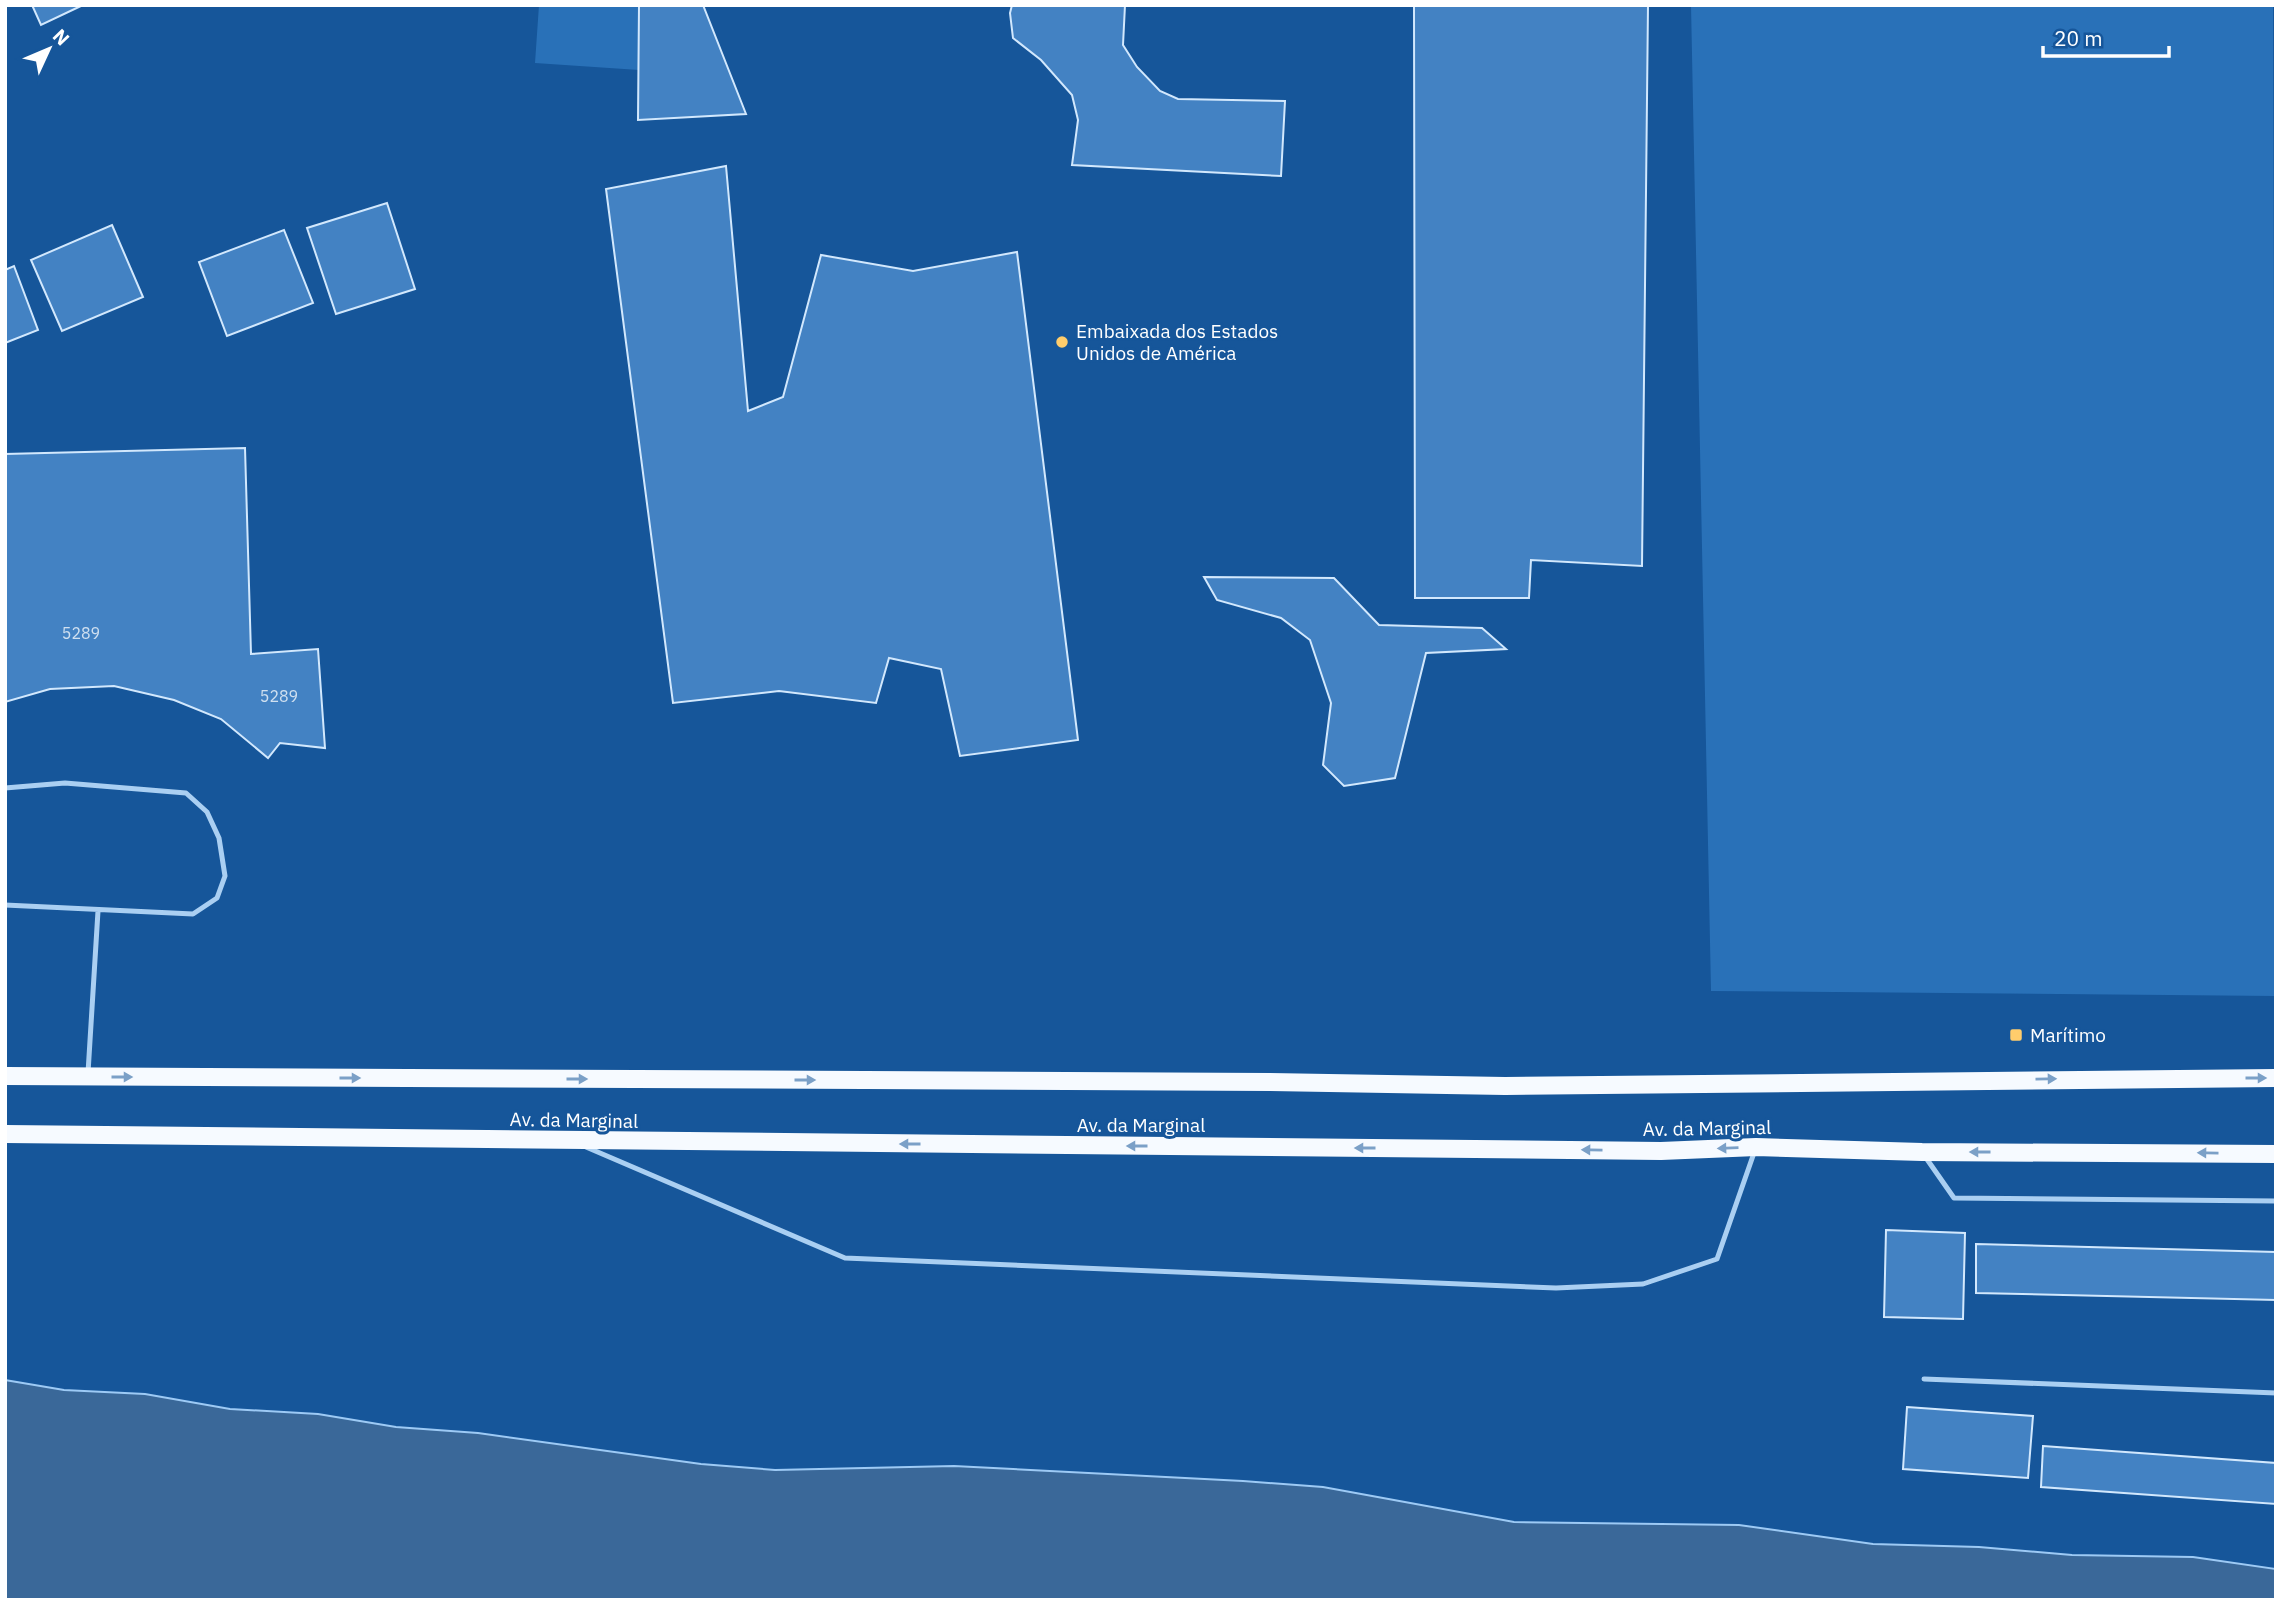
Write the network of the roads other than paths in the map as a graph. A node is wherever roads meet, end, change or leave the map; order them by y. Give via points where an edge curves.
1 (5, 788) edge
2 (5, 905) edge
3 (98, 911) junction
4 (5, 1076) edge
5 (88, 1077) junction
6 (2276, 1078) edge
7 (5, 1134) edge
8 (574, 1141) junction
9 (1756, 1147) junction
10 (1922, 1152) junction
11 (2276, 1154) edge
12 (2276, 1201) edge
13 (1924, 1379) dead end
14 (2276, 1393) edge

1 - 3 lane via 65,783 186,793 207,812 219,838 225,876 218,898 193,914
2 - 3 lane
3 - 5 lane
4 - 5 main road, Av. da Marginal
5 -> 6 main road, Av. da Marginal via 1505,1086
7 - 8 main road, Av. da Marginal
9 -> 8 main road, Av. da Marginal via 1661,1151
8 - 9 lane via 845,1258 1556,1289 1643,1284 1717,1259
9 - 10 main road, Av. da Marginal
11 -> 10 main road, Av. da Marginal
10 - 12 lane via 1954,1198
13 - 14 lane

